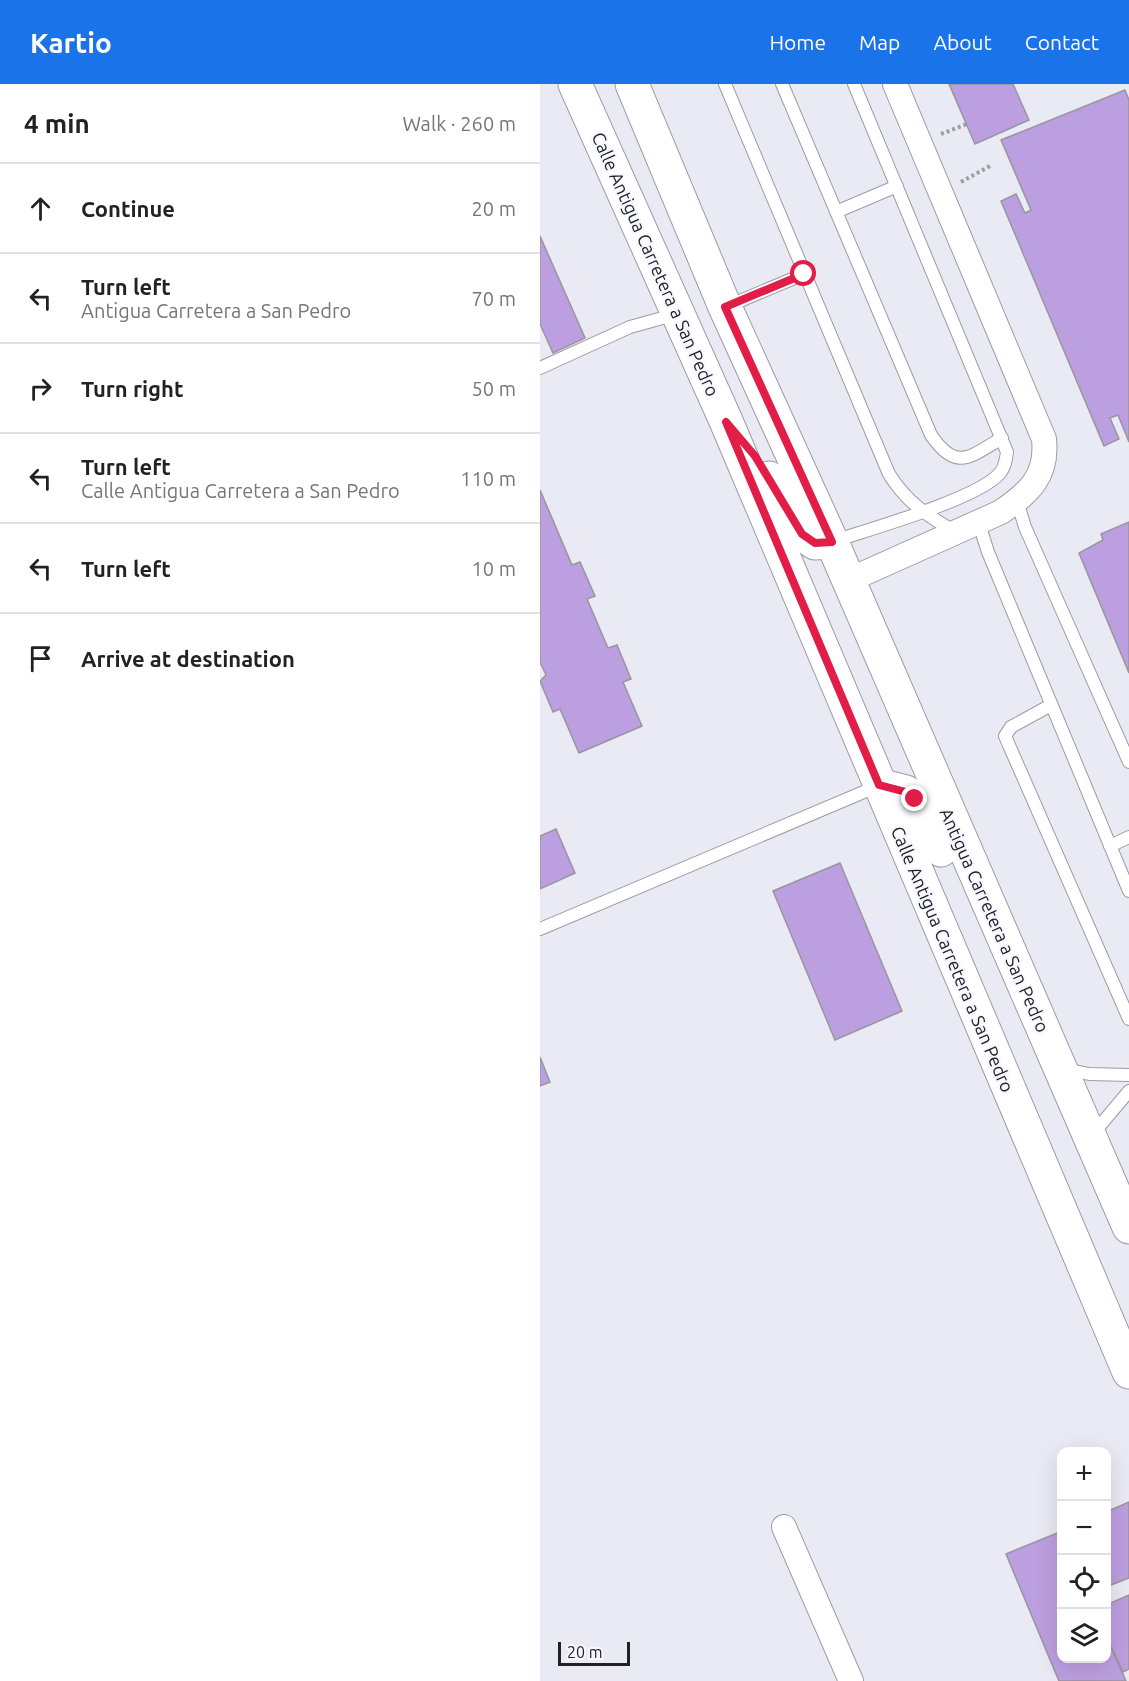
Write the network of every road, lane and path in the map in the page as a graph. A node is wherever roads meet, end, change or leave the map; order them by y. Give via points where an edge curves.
1 (575, 84) edge
2 (632, 84) edge
3 (725, 84) edge
4 (782, 84) edge
5 (854, 84) edge
6 (895, 84) edge
7 (897, 186) junction
8 (836, 212) junction
9 (804, 274) junction
10 (725, 307) junction
11 (678, 314) junction
12 (540, 368) edge
13 (726, 422) junction
14 (1002, 438) junction
15 (1017, 501) junction
16 (920, 512) junction
17 (968, 528) junction
18 (832, 542) junction
19 (847, 581) junction
20 (1051, 705) junction
21 (1129, 762) edge
22 (879, 785) junction
23 (1129, 837) edge
24 (1110, 846) junction
25 (1129, 891) edge
26 (540, 929) edge
27 (1008, 950) junction
28 (1129, 1019) edge
29 (1059, 1067) junction
30 (1129, 1075) edge
31 (1129, 1091) edge
32 (1089, 1138) junction
33 (1129, 1227) edge
34 (1128, 1367) edge
35 (784, 1527) dead end
36 (851, 1681) edge

1 - 11 main road, Calle Antigua Carretera a San Pedro
2 - 10 main road, Antigua Carretera a San Pedro
3 - 9 lane
4 - 8 lane
5 - 7 lane
6 - 15 street via 1044,439 1043,467
7 - 8 lane
7 - 14 lane
8 - 14 lane via 931,435 942,450 952,458 962,459
9 - 10 lane
9 - 16 lane via 889,474 903,496
10 - 18 main road, Antigua Carretera a San Pedro
11 - 12 lane via 630,327
11 - 13 main road, Calle Antigua Carretera a San Pedro
13 - 18 main road via 755,456 802,534 815,543
13 - 22 main road, Calle Antigua Carretera a San Pedro
14 - 16 lane via 1007,452 1000,473 978,489
15 - 17 street
15 - 21 lane
16 - 17 lane
16 - 18 lane
17 - 19 street
17 - 20 lane
18 - 19 main road, Antigua Carretera a San Pedro
19 - 27 main road, Antigua Carretera a San Pedro
20 - 24 lane
20 - 28 lane via 1011,727 1005,736
22 - 26 lane
22 - 27 main road via 906,792 915,799 971,914
22 - 34 main road, Calle Antigua Carretera a San Pedro
23 - 24 lane
24 - 25 lane
27 - 29 main road, Antigua Carretera a San Pedro
29 - 30 lane via 1089,1074
29 - 32 main road, Antigua Carretera a San Pedro
31 - 32 lane
32 - 33 main road, Antigua Carretera a San Pedro
35 - 36 street

